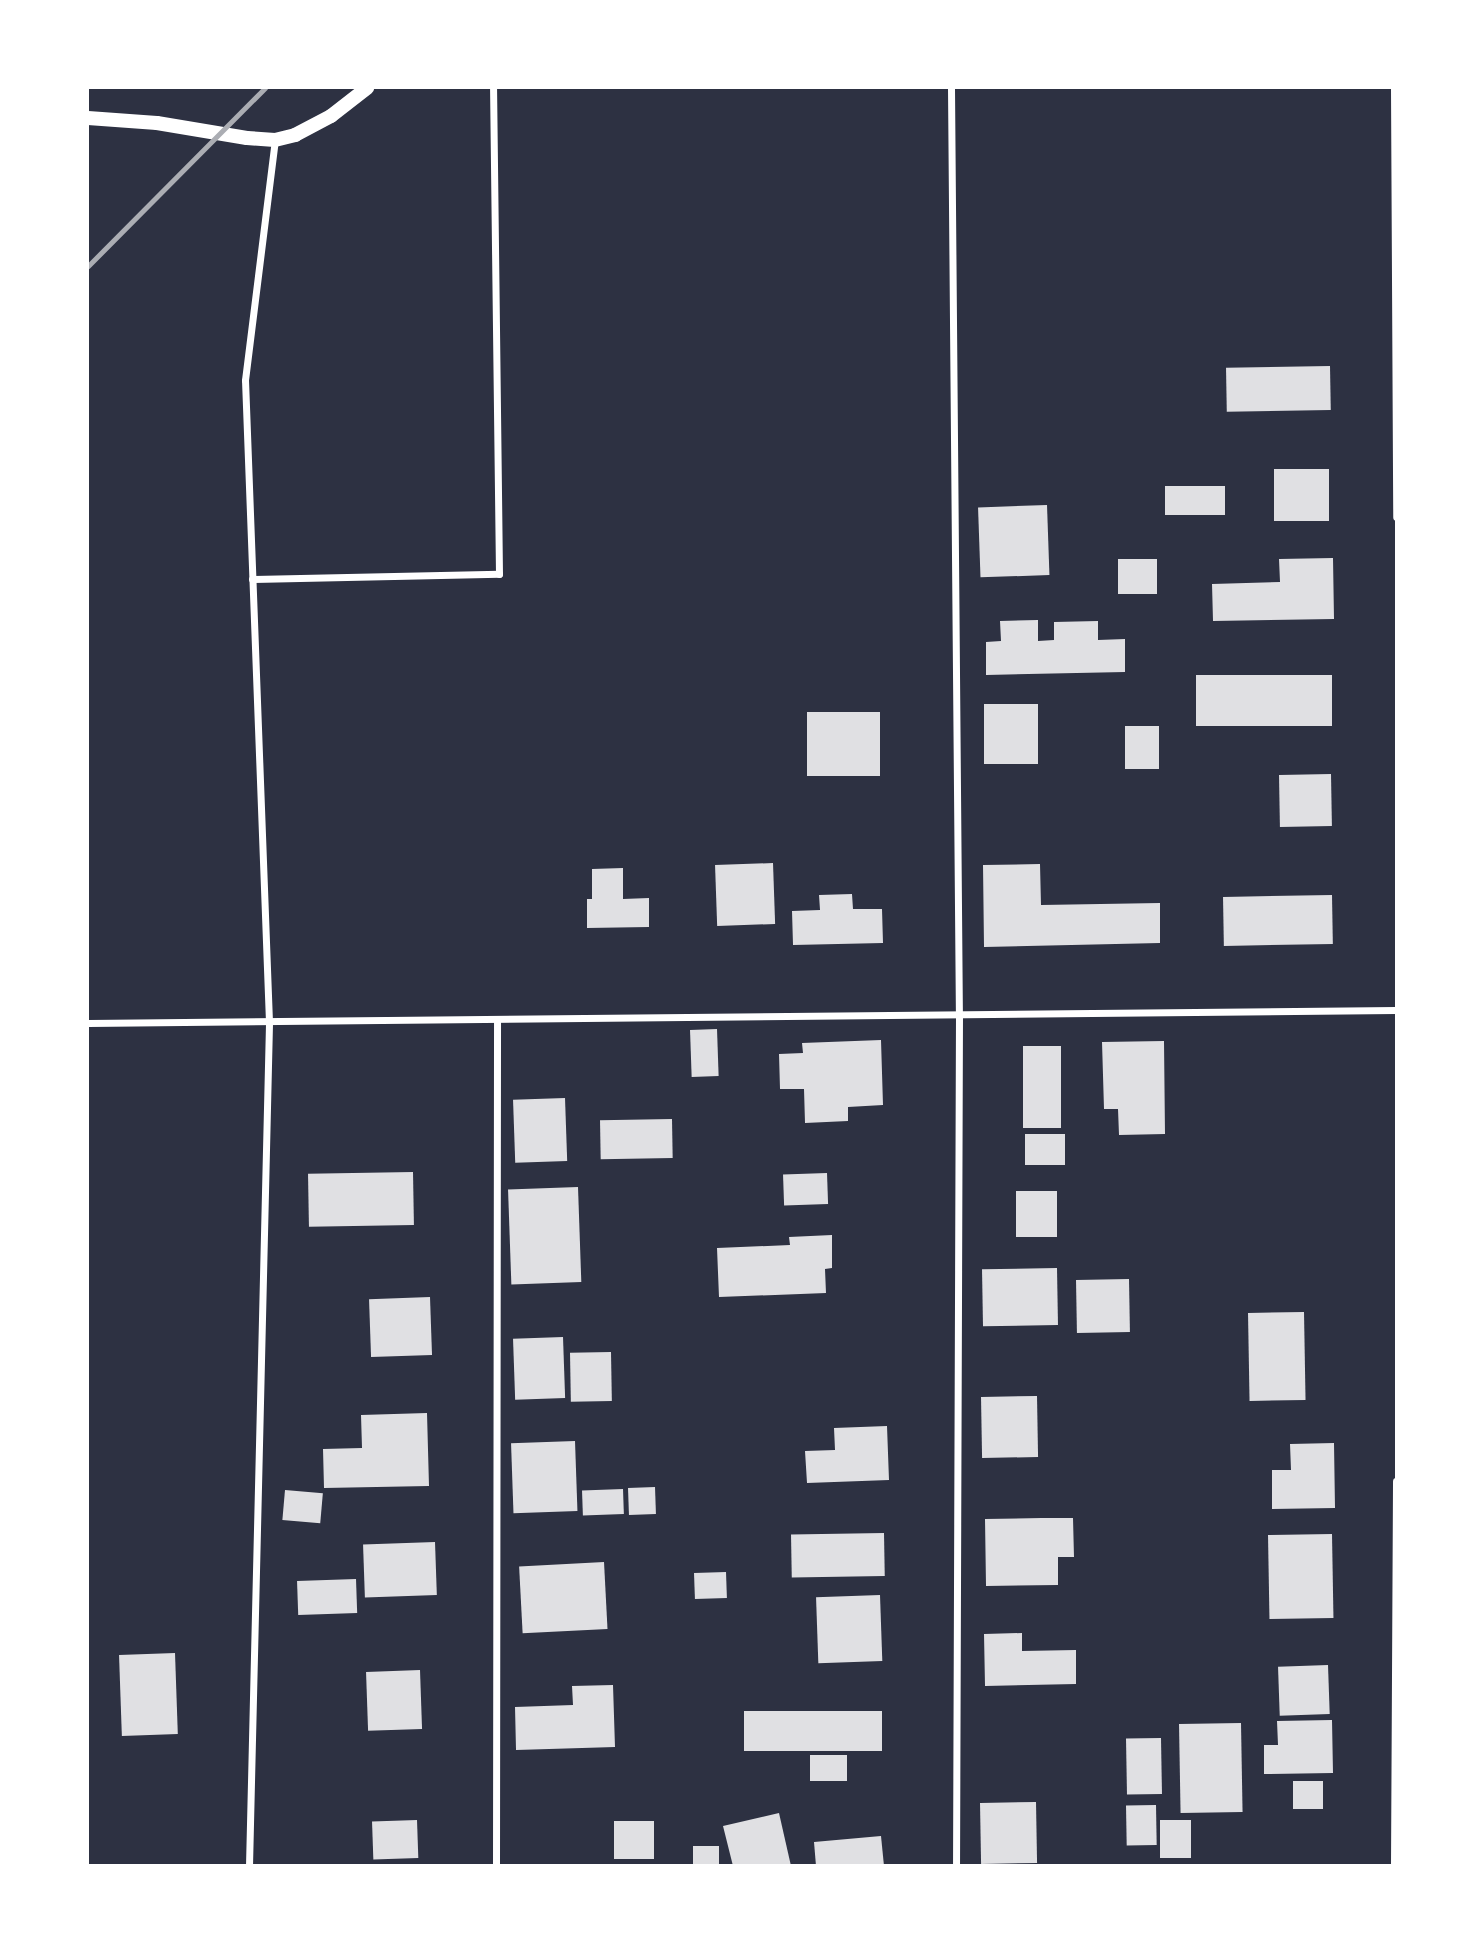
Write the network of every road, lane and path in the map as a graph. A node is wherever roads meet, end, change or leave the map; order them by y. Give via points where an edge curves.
1 (367, 88) edge
2 (493, 88) edge
3 (951, 88) edge
4 (1394, 88) edge
5 (88, 118) edge
6 (275, 140) junction
7 (1396, 517) edge
8 (252, 579) junction
9 (1396, 1010) edge
10 (959, 1015) junction
11 (497, 1020) junction
12 (269, 1022) junction
13 (88, 1023) edge
14 (1396, 1480) edge
15 (250, 1866) edge
16 (496, 1866) edge
17 (956, 1866) edge
18 (1394, 1866) edge

1 - 6 main road via 331,116
2 - 8 street via 499,574
3 - 10 street
4 - 7 street
5 - 6 main road
6 - 8 street via 245,380
8 - 12 street
9 - 10 street
10 - 11 street
10 - 17 street
11 - 12 street
11 - 16 street
12 - 13 street
12 - 15 street
14 - 18 street

